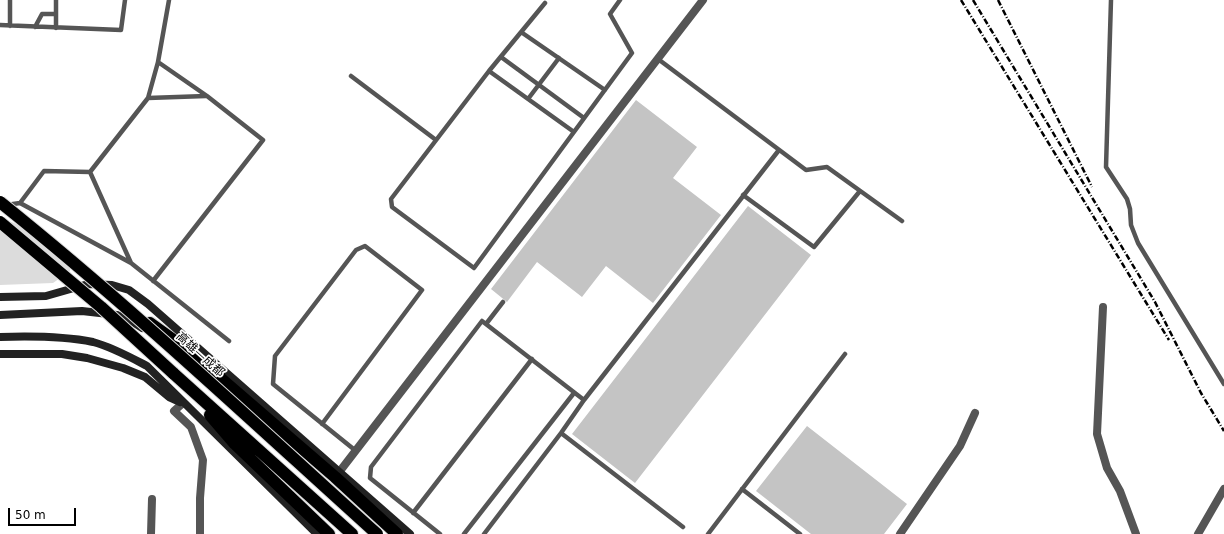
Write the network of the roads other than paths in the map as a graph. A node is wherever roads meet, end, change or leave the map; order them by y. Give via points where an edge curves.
1 (10, 0) edge
2 (56, 0) edge
3 (125, 0) edge
4 (169, 0) edge
5 (620, 0) edge
6 (703, 0) edge
7 (1111, 0) edge
8 (545, 3) dead end
9 (56, 14) junction
10 (0, 26) edge
11 (10, 26) junction
12 (35, 27) junction
13 (56, 28) junction
14 (521, 32) junction
15 (501, 57) junction
16 (559, 58) junction
17 (658, 59) junction
18 (158, 62) junction
19 (489, 71) junction
20 (351, 76) dead end
21 (538, 85) junction
22 (605, 90) junction
23 (207, 96) junction
24 (148, 98) junction
25 (528, 99) junction
26 (584, 118) junction
27 (574, 132) junction
28 (436, 140) junction
29 (779, 150) junction
30 (90, 172) junction
31 (860, 191) junction
32 (743, 195) junction
33 (20, 203) junction
34 (0, 204) edge
35 (902, 221) dead end
36 (0, 222) edge
37 (131, 263) junction
38 (153, 281) junction
39 (0, 297) edge
40 (115, 298) junction
41 (502, 302) dead end
42 (1103, 307) dead end
43 (0, 309) edge
44 (0, 314) edge
45 (11, 315) junction
46 (486, 324) junction
47 (2, 338) edge
48 (229, 341) dead end
49 (0, 354) edge
50 (845, 354) dead end
51 (532, 359) junction
52 (173, 373) junction
53 (1224, 384) edge
54 (574, 392) junction
55 (584, 400) junction
56 (184, 403) junction
57 (975, 413) dead end
58 (322, 424) junction
59 (561, 433) junction
60 (356, 451) junction
61 (340, 471) junction
62 (742, 489) junction
63 (1224, 489) edge
64 (152, 499) dead end
65 (413, 513) junction
66 (683, 527) dead end
67 (151, 534) edge
68 (200, 534) edge
69 (317, 534) edge
70 (329, 534) edge
71 (352, 534) edge
72 (377, 534) edge
73 (383, 534) edge
74 (397, 534) edge
75 (410, 534) edge
76 (440, 534) edge
77 (464, 534) edge
78 (484, 534) edge
79 (708, 534) edge
80 (800, 534) edge
81 (900, 534) edge
82 (1136, 534) edge
83 (1198, 534) edge

1 - 11 lane
2 - 9 lane
3 - 13 lane via 121,30
4 - 18 lane
5 - 22 lane via 610,14 632,53
6 - 17 street
7 - 53 lane via 1106,167 1127,199 1131,225 1138,243
8 - 14 lane
9 - 12 lane via 42,14
9 - 13 lane
10 - 11 lane
11 - 12 lane
12 - 13 lane
14 - 15 lane
14 - 16 lane
15 - 19 lane
15 - 21 lane
16 - 21 lane
16 - 22 lane
17 - 29 lane
17 - 60 street
18 - 23 lane
18 - 24 lane
19 - 25 lane
19 - 28 lane
20 - 28 lane
21 - 25 lane
21 - 26 lane
22 - 26 lane
23 - 24 lane
23 - 38 lane via 263,140
24 - 30 lane
25 - 27 lane
26 - 27 lane
27 - 28 lane via 474,268 392,207 391,199
29 - 31 lane via 806,170 827,167
29 - 32 lane
30 - 33 lane via 44,171
30 - 37 lane
31 - 32 lane via 814,247
31 - 35 lane
32 - 55 lane
33 - 34 lane
33 - 37 lane
34 - 40 highway, 高雄—成都, bridge
36 - 52 highway, bridge via 101,307
37 - 38 lane
38 - 48 lane
39 - 61 main road via 46,296 88,284 112,285 128,290 148,304
40 - 72 highway, 高雄—成都, bridge
40 - 74 highway, bridge via 189,351
41 - 46 lane
42 - 82 street via 1097,434 1107,468 1120,491
43 - 45 main road
44 - 45 main road
45 - 73 main road via 82,311 116,315 133,322 188,359
46 - 51 lane
46 - 65 lane via 482,321 371,467 370,478
47 - 56 main road via 59,338 93,342 123,353 147,366
49 - 56 main road via 62,354 87,358 145,377 169,397
50 - 62 lane
51 - 54 lane
51 - 65 lane
52 - 70 highway via 235,444
52 - 71 highway
54 - 55 lane
54 - 77 lane
55 - 59 lane
56 - 68 street via 174,411 191,427 203,460
56 - 69 main road
57 - 81 street via 960,446
58 - 58 lane via 273,384 275,356 356,250 365,246 422,290
58 - 60 lane
59 - 66 lane
59 - 78 lane
60 - 61 street
61 - 75 main road
62 - 79 lane
62 - 80 lane
63 - 83 street
64 - 67 street
65 - 76 lane

